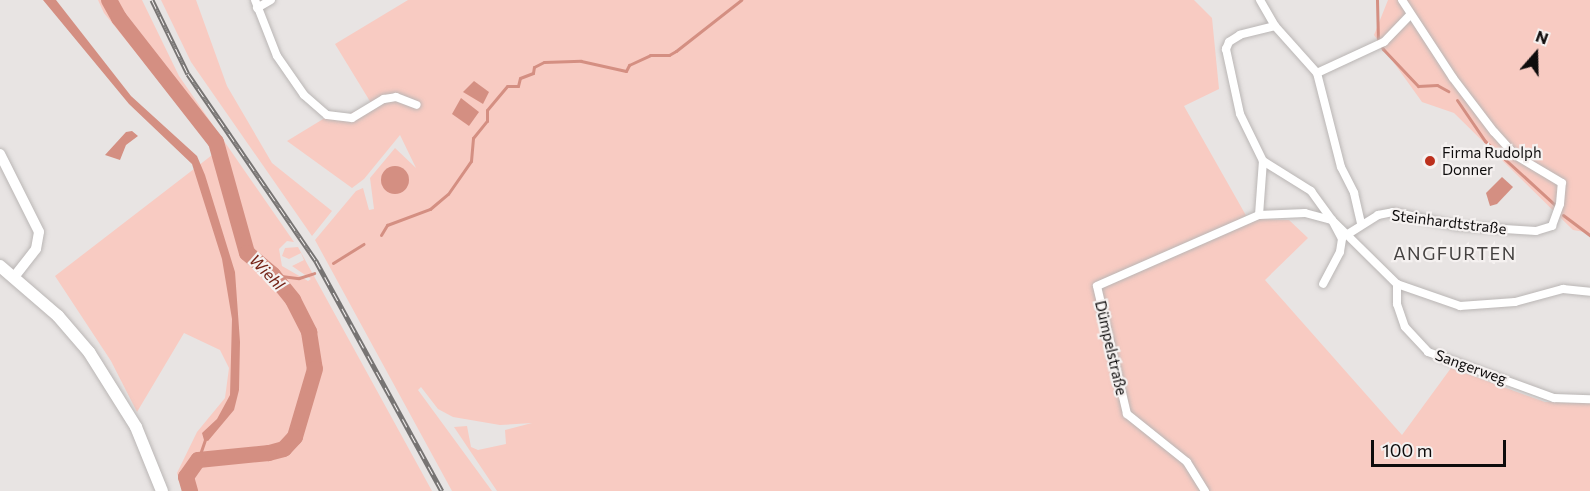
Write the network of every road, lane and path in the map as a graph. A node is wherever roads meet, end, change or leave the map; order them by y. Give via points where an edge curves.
1 (271, 0) edge
2 (1260, 0) edge
3 (1402, 0) edge
4 (256, 4) edge
5 (1410, 15) junction
6 (1275, 26) junction
7 (1317, 73) junction
8 (417, 105) dead end
9 (0, 154) edge
10 (1263, 161) junction
11 (1259, 215) junction
12 (1332, 220) junction
13 (1361, 224) junction
14 (1348, 234) junction
15 (0, 266) edge
16 (15, 276) junction
17 (1323, 284) dead end
18 (1397, 284) junction
19 (1590, 292) edge
20 (1590, 399) edge
21 (162, 491) edge
22 (1205, 491) edge

1 - 4 street
2 - 6 street
3 - 5 street
4 - 8 street via 289,76 312,104 327,115 352,118 384,99 396,97
5 - 7 street via 1375,48
5 - 13 street, Steinhardtstraße via 1460,89 1515,154 1562,183 1552,226 1536,231 1457,226 1393,213
6 - 7 street
6 - 10 street via 1240,34 1226,49 1240,114
7 - 13 street via 1341,167 1354,193
9 - 16 main road via 39,232 36,249
10 - 11 street
10 - 12 street via 1311,191
11 - 12 street, Dümpelstraße via 1305,213
11 - 22 street, Dümpelstraße via 1097,286 1127,414 1178,454
12 - 14 street
12 - 17 street via 1342,239 1340,252
13 - 14 street, Steinhardtstraße
14 - 18 street
15 - 16 main road
16 - 21 main road via 89,352 136,427
18 - 19 street via 1460,306 1515,302 1563,289
18 - 20 street, Sangerweg via 1397,304 1405,327 1428,352 1554,398

